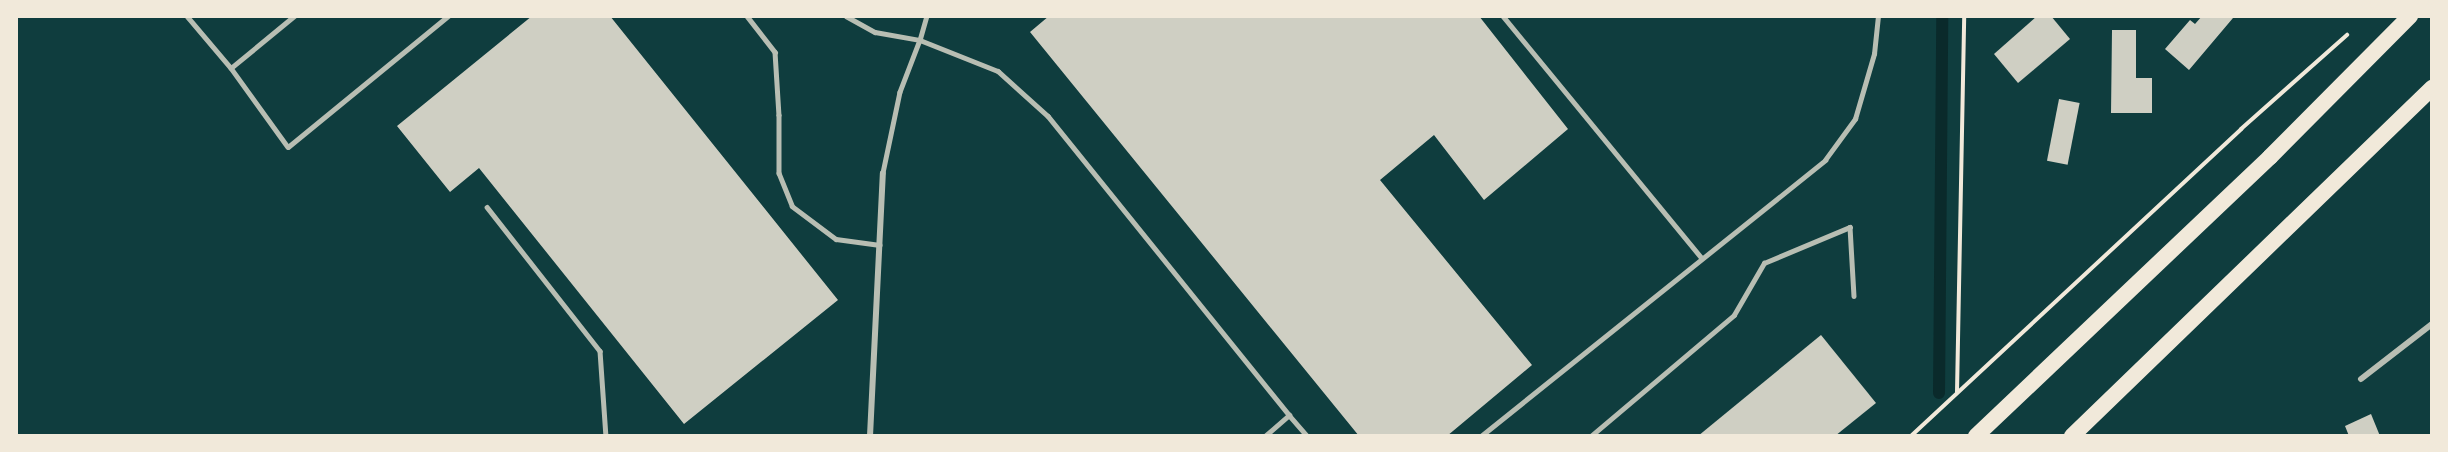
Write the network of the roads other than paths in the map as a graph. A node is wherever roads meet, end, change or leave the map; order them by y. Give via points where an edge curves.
1 (187, 16) edge
2 (294, 16) edge
3 (448, 16) edge
4 (747, 16) edge
5 (846, 16) edge
6 (927, 16) edge
7 (1503, 16) edge
8 (1878, 16) edge
9 (2410, 16) edge
10 (920, 40) junction
11 (231, 68) junction
12 (2432, 88) edge
13 (883, 173) joint
14 (487, 207) dead end
15 (880, 245) junction
16 (1701, 258) junction
17 (1854, 296) dead end
18 (2432, 324) edge
19 (2361, 380) dead end
20 (1289, 415) junction
21 (606, 435) edge
22 (870, 435) edge
23 (1265, 435) edge
24 (1307, 435) edge
25 (1481, 435) edge
26 (1591, 435) edge
27 (1976, 435) edge
28 (2073, 435) edge

1 - 11 lane
2 - 11 lane
3 - 11 lane via 288,147
4 - 15 lane via 775,52 779,173 792,206 836,239
5 - 10 lane via 875,32
6 - 10 lane
7 - 16 lane
8 - 16 lane via 1874,54 1855,119 1825,160
9 - 27 highway via 2270,157
10 - 13 lane via 900,92
10 - 20 lane via 998,71 1048,116
12 - 28 highway
13 - 15 street
14 - 21 lane via 600,351
15 - 22 street
16 - 25 lane
17 - 26 lane via 1850,227 1764,262 1734,315
18 - 19 street
20 - 23 lane
20 - 24 lane

